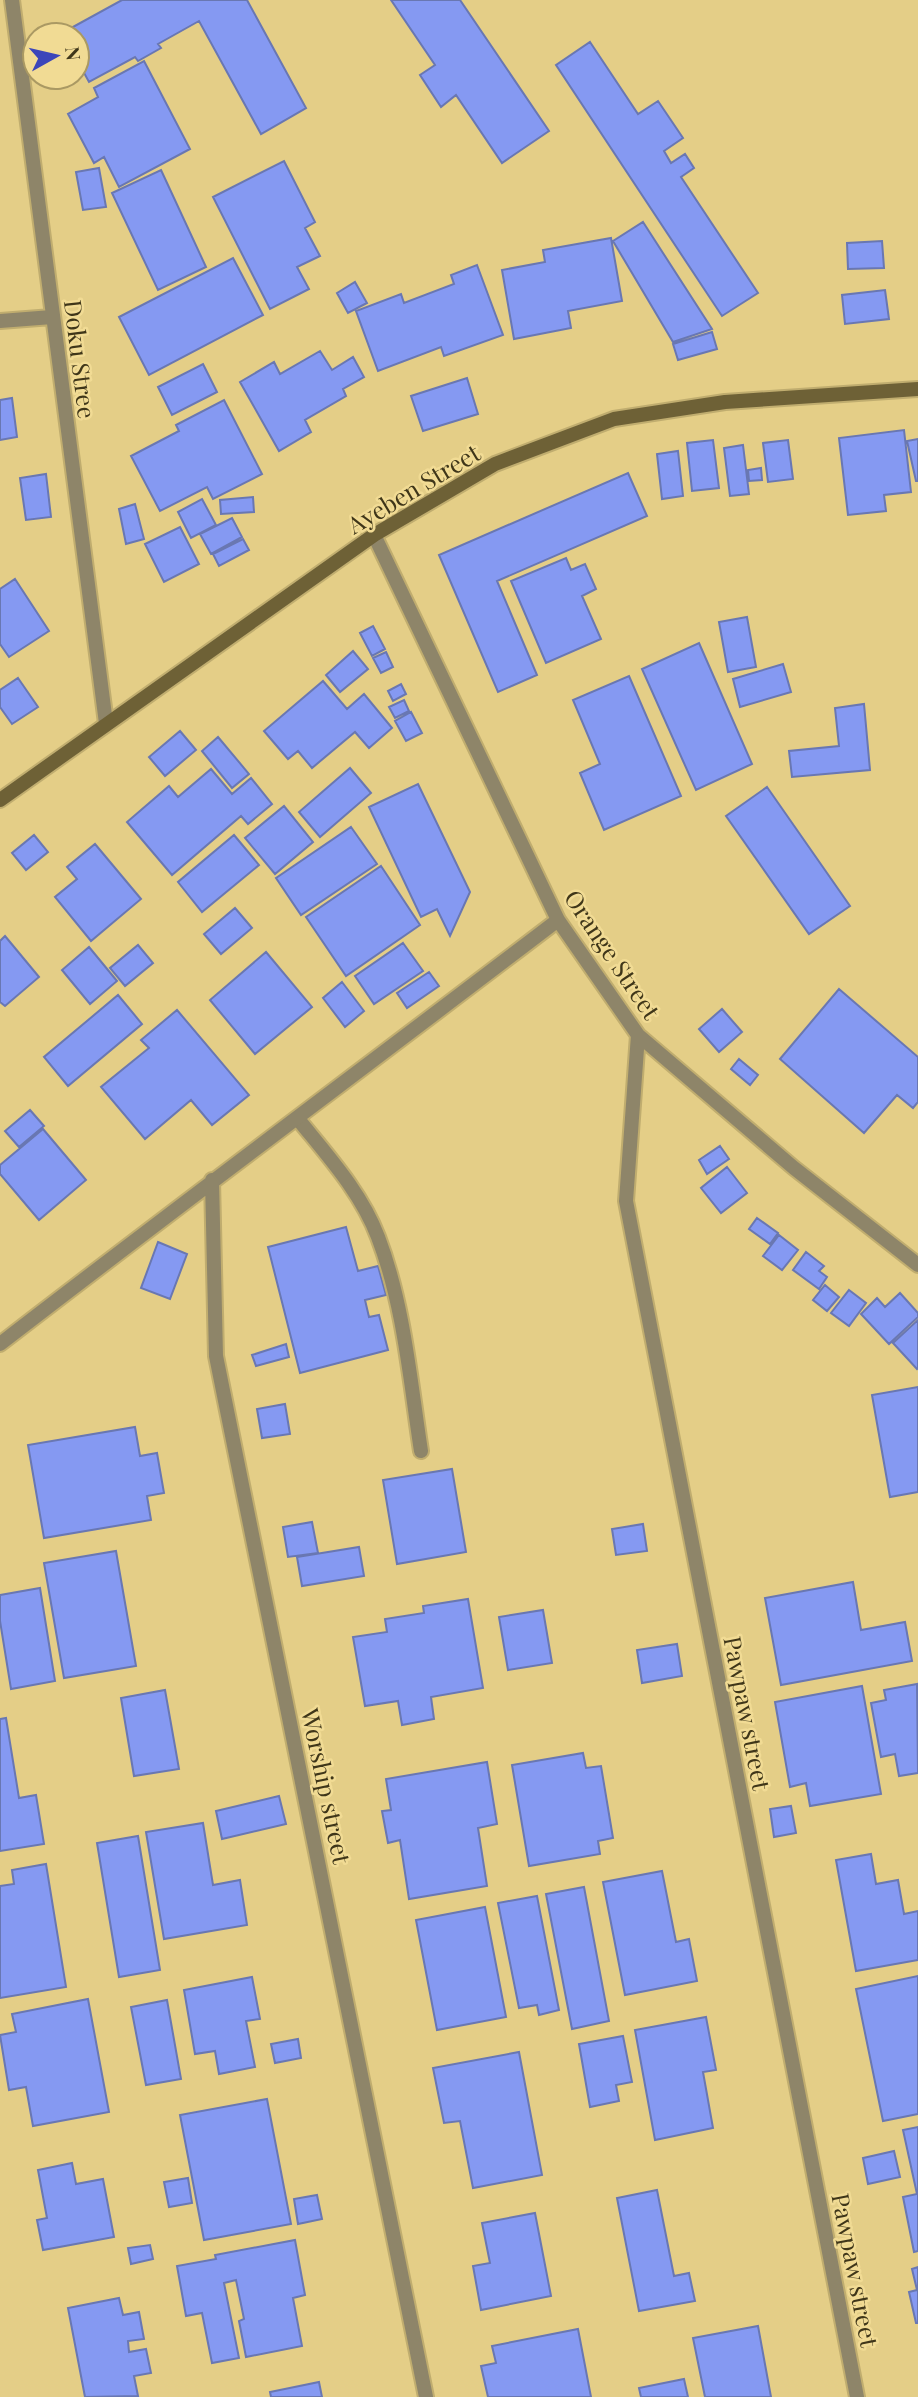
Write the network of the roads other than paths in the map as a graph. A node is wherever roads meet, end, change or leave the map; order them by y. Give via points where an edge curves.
1 (12, 0) edge
2 (52, 317) junction
3 (0, 321) edge
4 (918, 389) edge
5 (374, 535) junction
6 (106, 723) junction
7 (0, 800) edge
8 (558, 920) junction
9 (638, 1035) junction
10 (298, 1119) junction
11 (212, 1180) junction
12 (918, 1265) edge
13 (0, 1344) edge
14 (421, 1451) dead end
15 (426, 2397) edge
16 (857, 2397) edge

1 - 2 street, Doku Stree
2 - 3 street
2 - 6 street, Doku Stree
4 - 5 street, Ayeben Street via 725,402 614,419 495,464
5 - 6 street, Ayeben Street
5 - 8 street, Orange Street
6 - 7 street, Ayeben Street
8 - 9 street, Orange Street
8 - 10 street
9 - 12 street, Orange Street via 794,1168
9 - 16 street, Pawpaw street via 626,1201
10 - 11 street
10 - 14 street via 351,1186 378,1236 398,1303
11 - 13 street
11 - 15 street, Worship street via 216,1356

